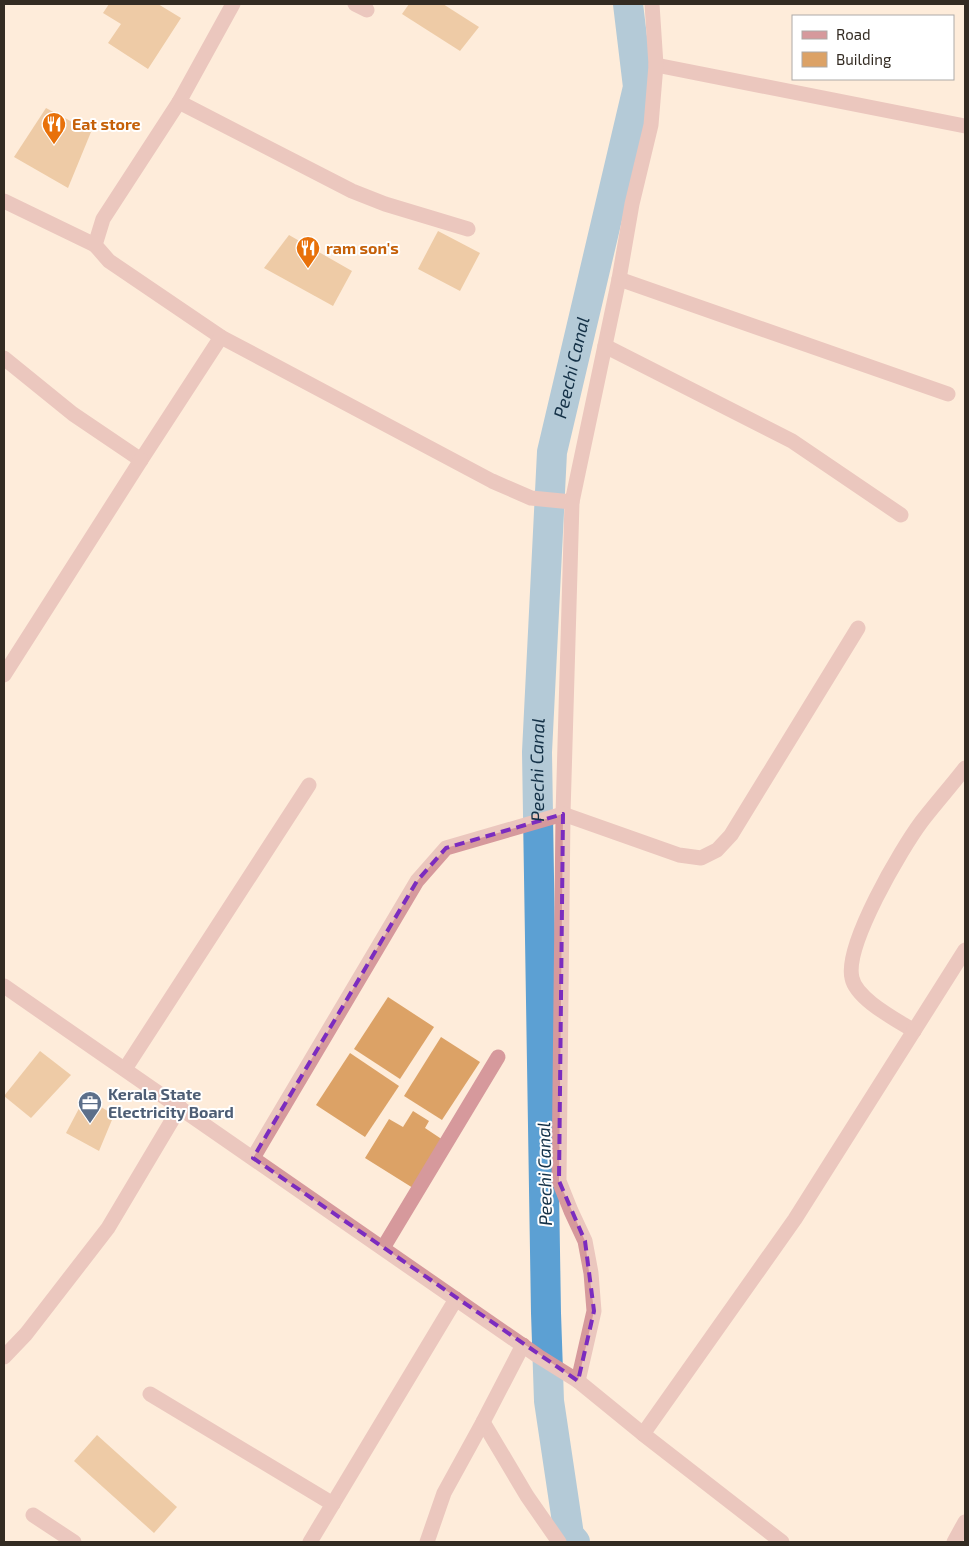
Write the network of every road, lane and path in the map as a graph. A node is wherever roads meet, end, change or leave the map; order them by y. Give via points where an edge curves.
1 (233, 4) edge
2 (652, 4) edge
3 (656, 65) junction
4 (179, 102) junction
5 (965, 126) edge
6 (4, 201) edge
7 (468, 229) dead end
8 (95, 245) junction
9 (619, 279) junction
10 (221, 337) junction
11 (605, 346) junction
12 (4, 358) edge
13 (948, 394) dead end
14 (141, 460) junction
15 (566, 501) junction
16 (901, 515) dead end
17 (858, 628) dead end
18 (4, 675) edge
19 (965, 768) edge
20 (309, 785) dead end
21 (563, 814) junction
22 (965, 950) edge
23 (4, 986) edge
24 (914, 1031) junction
25 (498, 1057) dead end
26 (125, 1070) junction
27 (180, 1107) junction
28 (253, 1158) junction
29 (383, 1248) junction
30 (456, 1299) junction
31 (523, 1345) junction
32 (4, 1357) edge
33 (578, 1381) junction
34 (150, 1394) dead end
35 (483, 1422) junction
36 (643, 1434) junction
37 (333, 1504) junction
38 (33, 1515) dead end
39 (965, 1522) edge
40 (74, 1542) edge
41 (310, 1542) edge
42 (427, 1542) edge
43 (559, 1542) edge
44 (782, 1542) edge
45 (954, 1542) edge

1 - 4 street
2 - 3 street
3 - 5 street
3 - 9 street via 651,125 632,204
4 - 7 street via 352,191
4 - 8 street via 103,219
6 - 8 street
8 - 10 street via 109,261
9 - 11 street
9 - 13 street
10 - 14 street
10 - 15 street via 492,482 531,498
11 - 15 street
11 - 16 street via 792,442
12 - 14 street via 73,414
14 - 18 street
15 - 21 street
17 - 21 street via 731,835 717,850 702,858 679,855
19 - 24 street via 921,822 890,872 853,956 852,979 864,998
20 - 26 street
21 - 28 street via 446,848 417,881
21 - 33 street via 559,1181 585,1240 594,1311
22 - 24 street
23 - 26 street
24 - 36 street via 795,1219
25 - 29 street
26 - 27 street
27 - 28 street
27 - 32 street via 108,1228 26,1334
28 - 29 street
29 - 30 street
30 - 31 street
30 - 37 street
31 - 33 street
31 - 35 street
33 - 36 street
34 - 37 street
35 - 42 street via 444,1493
35 - 43 street
36 - 44 street
37 - 41 street
38 - 40 street
39 - 45 street

